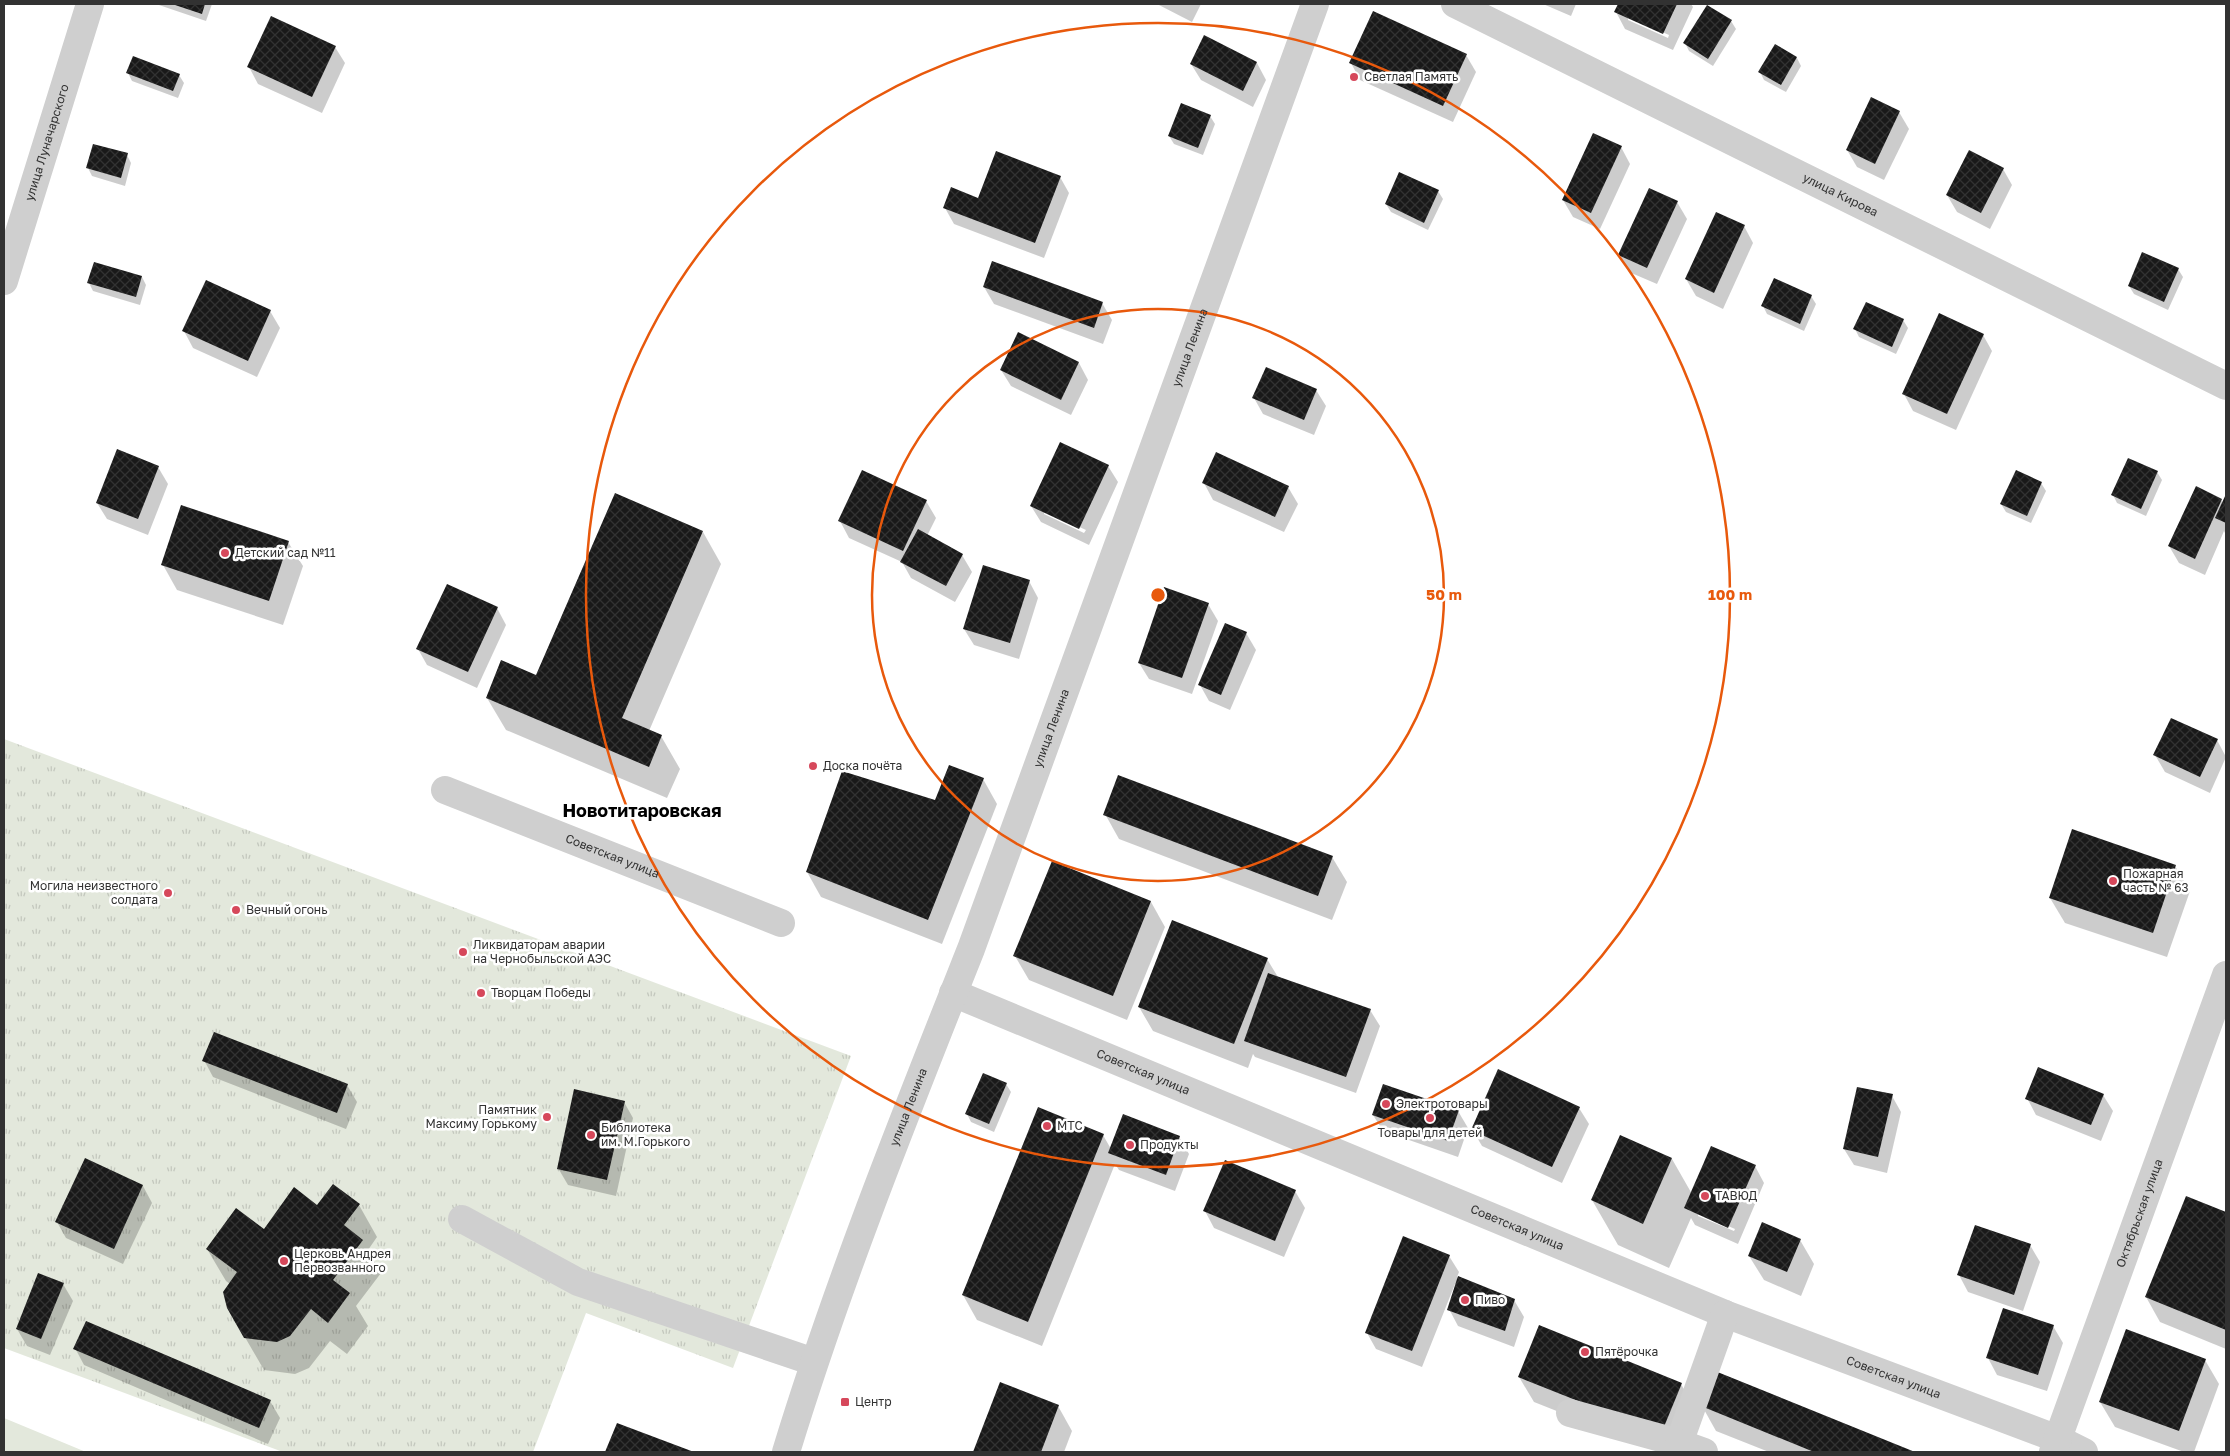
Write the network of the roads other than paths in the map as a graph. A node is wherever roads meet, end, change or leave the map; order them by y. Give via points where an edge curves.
1 (90, 4) edge
2 (1315, 4) edge
3 (1454, 4) edge
4 (4, 281) edge
5 (2226, 386) edge
6 (445, 790) dead end
7 (781, 923) dead end
8 (2226, 975) edge
9 (953, 993) junction
10 (462, 1219) dead end
11 (1725, 1314) junction
12 (814, 1362) junction
13 (1570, 1413) dead end
14 (1679, 1443) junction
15 (2055, 1446) edge
16 (786, 1452) edge
17 (1704, 1452) edge
18 (2084, 1452) edge

1 - 4 street, улица Луначарского
2 - 9 street, улица Ленина
3 - 5 street, улица Кирова
6 - 7 street, Советская улица
8 - 15 street, Октябрьская улица
9 - 11 street, Советская улица
9 - 12 street, улица Ленина
10 - 12 street via 578,1282
11 - 14 street
11 - 15 street, Советская улица
12 - 16 street, улица Ленина
13 - 14 street
14 - 17 street
15 - 18 street, Советская улица

